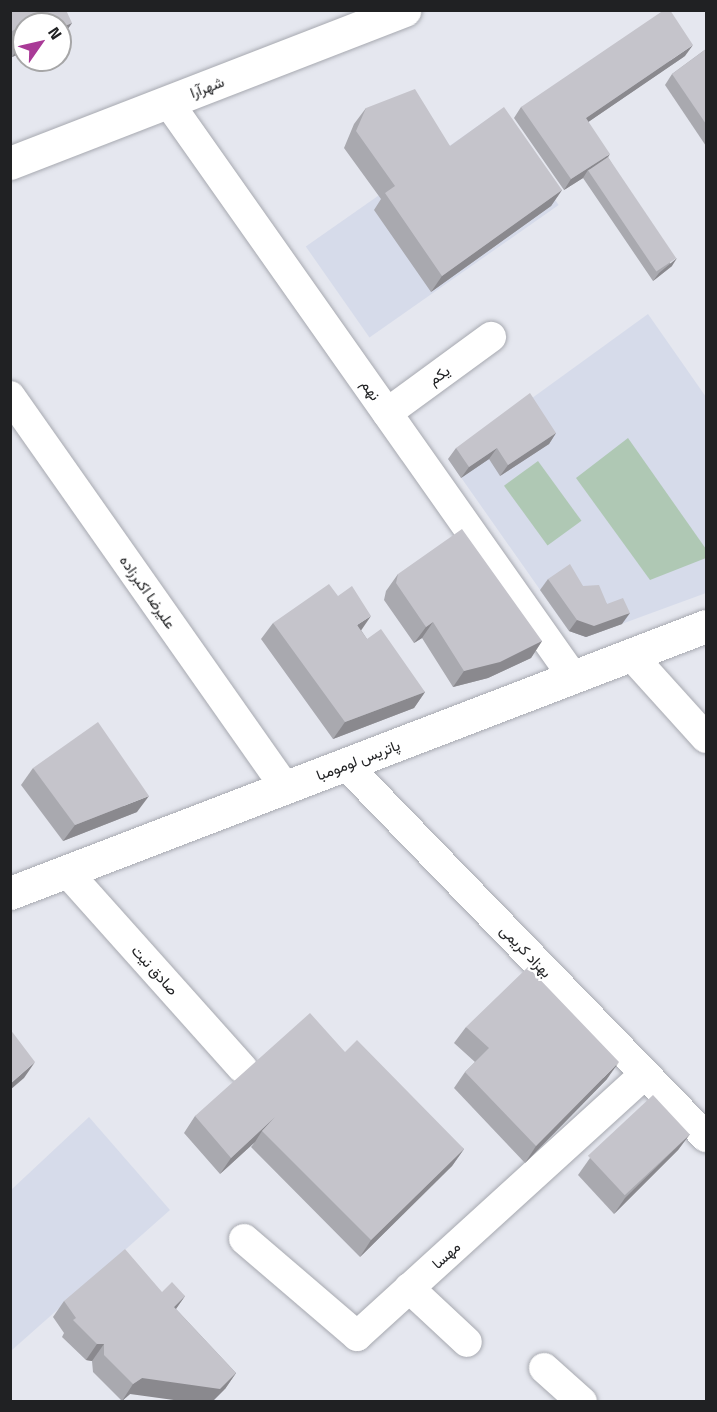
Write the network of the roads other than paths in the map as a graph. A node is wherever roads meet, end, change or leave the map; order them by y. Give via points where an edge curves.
1 (404, 10) edge
2 (168, 102) junction
3 (10, 163) edge
4 (491, 337) dead end
5 (10, 396) edge
6 (387, 413) junction
7 (706, 626) edge
8 (631, 655) junction
9 (573, 677) junction
10 (706, 738) edge
11 (346, 765) junction
12 (286, 788) junction
13 (67, 872) junction
14 (15, 885) edge
15 (242, 1068) dead end
16 (645, 1074) junction
17 (706, 1137) edge
18 (244, 1239) dead end
19 (409, 1288) junction
20 (467, 1342) dead end
21 (544, 1368) dead end
22 (582, 1401) edge

1 - 2 main road, شهرآرا
2 - 3 main road, شهرآرا
2 - 6 street, نهم
4 - 6 street, یکم
5 - 12 street, علیرضا اکبرزاده
6 - 9 street, نهم
7 - 8 main road, پاتریس لومومبا
8 - 9 main road, پاتریس لومومبا
8 - 10 street
9 - 11 main road, پاتریس لومومبا
11 - 12 main road, پاتریس لومومبا
11 - 16 street, بهزاد کریمی
12 - 13 main road, پاتریس لومومبا
13 - 14 main road, پاتریس لومومبا
13 - 15 street, صادق نیت
16 - 17 street, بهزاد کریمی
16 - 19 street, مهسا
18 - 19 street, مهسا via 357,1336
19 - 20 street
21 - 22 street

